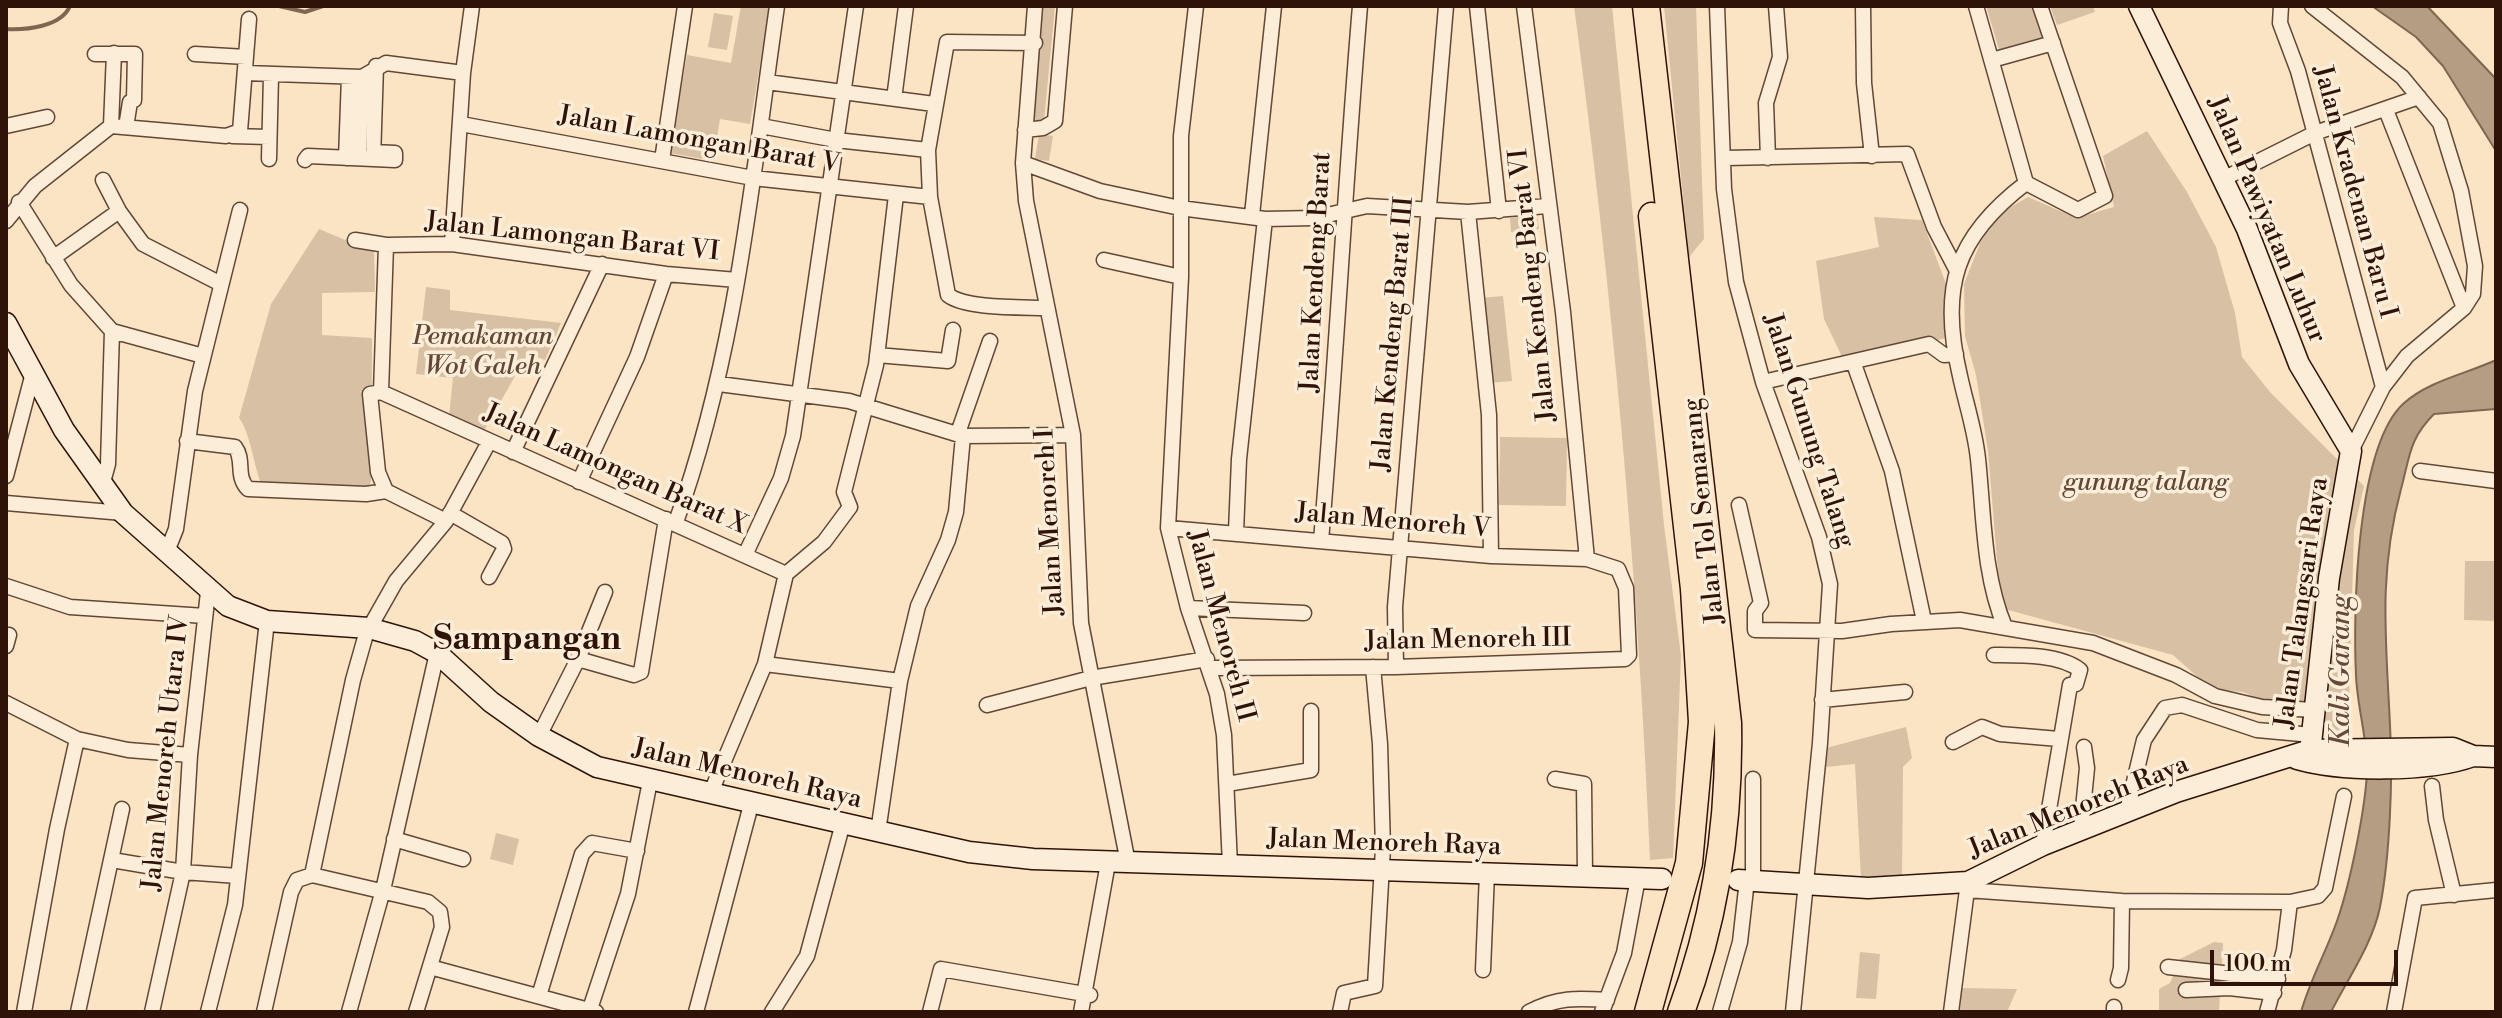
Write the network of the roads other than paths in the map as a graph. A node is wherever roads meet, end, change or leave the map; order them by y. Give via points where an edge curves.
1 (472, 6) edge
2 (685, 6) edge
3 (777, 6) edge
4 (856, 6) edge
5 (906, 6) edge
6 (1035, 6) edge
7 (1065, 6) edge
8 (1196, 6) edge
9 (1274, 6) edge
10 (1360, 6) edge
11 (1446, 6) edge
12 (1477, 6) edge
13 (1524, 6) edge
14 (1629, 6) edge
15 (1646, 6) edge
16 (1655, 6) edge
17 (1717, 6) edge
18 (1776, 6) edge
19 (1863, 6) edge
20 (1976, 6) edge
21 (2040, 6) edge
22 (2139, 6) edge
23 (2312, 6) edge
24 (2280, 8) edge
25 (249, 19) dead end
26 (1064, 35) junction
27 (1035, 37) junction
28 (2053, 43) junction
29 (114, 53) junction
30 (95, 54) dead end
31 (195, 54) dead end
32 (246, 57) junction
33 (1992, 60) junction
34 (376, 66) junction
35 (245, 73) junction
36 (463, 73) junction
37 (271, 76) junction
38 (355, 77) junction
39 (767, 82) junction
40 (843, 92) junction
41 (2419, 97) junction
42 (894, 99) junction
43 (934, 104) junction
44 (2386, 110) junction
45 (47, 117) dead end
46 (1658, 117) junction
47 (461, 124) junction
48 (6, 126) edge
49 (761, 126) junction
50 (119, 127) junction
51 (1025, 130) junction
52 (2315, 133) junction
53 (232, 136) junction
54 (269, 137) junction
55 (836, 140) junction
56 (928, 150) junction
57 (363, 155) junction
58 (1872, 156) junction
59 (1726, 158) junction
60 (1768, 158) junction
61 (269, 159) dead end
62 (305, 160) dead end
63 (662, 160) junction
64 (1023, 163) junction
65 (753, 178) junction
66 (2223, 179) junction
67 (103, 180) dead end
68 (2026, 183) junction
69 (831, 190) junction
70 (896, 195) junction
71 (930, 197) junction
72 (19, 202) junction
73 (1548, 206) junction
74 (1180, 208) junction
75 (240, 210) dead end
76 (1345, 210) junction
77 (1430, 210) junction
78 (119, 211) junction
79 (1499, 211) junction
80 (1468, 212) junction
81 (1258, 217) junction
82 (6, 221) edge
83 (355, 240) dead end
84 (452, 244) junction
85 (386, 245) junction
86 (53, 258) junction
87 (1104, 260) dead end
88 (602, 264) junction
89 (1957, 271) junction
90 (666, 274) junction
91 (1181, 277) junction
92 (737, 280) junction
93 (221, 284) junction
94 (1045, 308) junction
95 (2464, 308) junction
96 (6, 323) edge
97 (953, 330) dead end
98 (112, 331) junction
99 (990, 341) dead end
100 (1956, 354) junction
101 (877, 355) junction
102 (203, 356) junction
103 (1854, 364) junction
104 (33, 373) junction
105 (1763, 382) junction
106 (719, 384) junction
107 (2383, 387) junction
108 (381, 392) junction
109 (799, 395) junction
110 (865, 407) junction
111 (13, 414) edge
112 (960, 435) junction
113 (1073, 435) junction
114 (187, 441) junction
115 (489, 442) junction
116 (2351, 451) junction
117 (513, 452) junction
118 (2420, 471) dead end
119 (6, 476) edge
120 (2496, 481) edge
121 (579, 482) junction
122 (102, 486) junction
123 (386, 491) junction
124 (6, 503) edge
125 (1739, 505) dead end
126 (123, 513) junction
127 (448, 517) junction
128 (671, 520) junction
129 (1168, 528) junction
130 (1236, 532) junction
131 (1321, 541) junction
132 (1399, 547) junction
133 (746, 553) junction
134 (166, 554) junction
135 (1491, 556) junction
136 (1587, 559) junction
137 (1612, 565) joint
138 (786, 574) junction
139 (489, 577) dead end
140 (6, 586) edge
141 (208, 592) junction
142 (605, 592) dead end
143 (1188, 608) junction
144 (1304, 613) dead end
145 (205, 616) junction
146 (267, 621) junction
147 (1924, 621) junction
148 (2005, 627) junction
149 (369, 628) junction
150 (1825, 631) junction
151 (437, 653) junction
152 (1994, 655) dead end
153 (578, 659) junction
154 (765, 664) junction
155 (1208, 664) junction
156 (1373, 667) junction
157 (1396, 667) junction
158 (1091, 678) junction
159 (900, 681) junction
160 (1905, 692) dead end
161 (1822, 700) junction
162 (987, 705) dead end
163 (7, 709) edge
164 (2314, 710) junction
165 (1311, 711) dead end
166 (539, 736) junction
167 (77, 739) junction
168 (2059, 739) junction
169 (1953, 742) dead end
170 (2084, 747) dead end
171 (2313, 753) junction
172 (190, 755) junction
173 (2496, 757) edge
174 (1555, 779) dead end
175 (1753, 779) dead end
176 (650, 781) junction
177 (1227, 784) junction
178 (2432, 786) dead end
179 (711, 792) junction
180 (2344, 796) dead end
181 (752, 801) junction
182 (122, 809) dead end
183 (2127, 811) junction
184 (843, 823) junction
185 (2081, 829) junction
186 (878, 832) junction
187 (394, 839) junction
188 (2043, 845) junction
189 (637, 851) junction
190 (463, 859) dead end
191 (112, 860) junction
192 (1118, 863) junction
193 (1230, 865) junction
194 (1382, 870) junction
195 (183, 872) junction
196 (1487, 873) junction
197 (312, 875) junction
198 (1585, 875) junction
199 (238, 876) junction
200 (1638, 878) junction
201 (1662, 879) dead end
202 (1746, 880) junction
203 (1806, 882) junction
204 (1968, 886) junction
205 (383, 890) junction
206 (2496, 890) edge
207 (2454, 895) junction
208 (2122, 901) junction
209 (2290, 902) junction
210 (430, 967) junction
211 (2168, 967) dead end
212 (1483, 970) dead end
213 (2118, 980) dead end
214 (2276, 986) junction
215 (2186, 990) dead end
216 (1087, 994) junction
217 (539, 996) junction
218 (1604, 1006) edge
219 (592, 1011) edge
220 (24, 1012) edge
221 (78, 1012) edge
222 (152, 1012) edge
223 (208, 1012) edge
224 (264, 1012) edge
225 (349, 1012) edge
226 (416, 1012) edge
227 (696, 1012) edge
228 (772, 1012) edge
229 (930, 1012) edge
230 (1081, 1012) edge
231 (1340, 1012) edge
232 (1529, 1012) edge
233 (1648, 1012) edge
234 (1681, 1012) edge
235 (1720, 1012) edge
236 (1793, 1012) edge
237 (1951, 1012) edge
238 (2267, 1012) edge
239 (2394, 1012) edge

1 - 36 street
2 - 63 street
3 - 39 street
4 - 40 street
5 - 42 street
6 - 27 street, Jalan Menoreh I
7 - 26 street
8 - 74 street, Jalan Menoreh II via 1181,136
9 - 81 street
10 - 76 street, Jalan Kendeng Barat
11 - 77 street, Jalan Kendeng Barat III
12 - 79 street
13 - 73 street, Jalan Kendeng Barat VI
14 - 233 highway, Jalan Tol Semarang via 1694,589 1702,722 1689,863
15 - 46 highway, Jalan Tol Semarang
16 - 46 highway
17 - 59 street, Jalan Gunung Talang
18 - 60 street via 1780,57 1766,103
19 - 58 street
20 - 33 street
21 - 28 street
22 - 66 main road, Jalan Pawiyatan Luhur
23 - 41 street via 2402,77
24 - 52 street, Jalan Kradenan Baru I
25 - 32 street
26 - 27 street
26 - 51 street via 1055,121
27 - 43 street via 947,42
27 - 51 street, Jalan Menoreh I
28 - 33 street
28 - 68 street via 2105,196 2078,210
29 - 30 street
29 - 50 street
29 - 50 street via 135,54 134,100
31 - 32 street
32 - 35 street
33 - 68 street
34 - 36 street
34 - 38 street via 368,76
34 - 57 street
35 - 37 street
35 - 53 street via 242,127
36 - 47 street
37 - 38 street
37 - 54 street
38 - 57 street
39 - 40 street
39 - 49 street
40 - 42 street
40 - 55 street
41 - 44 street
41 - 95 street via 2440,123 2469,228 2476,281
42 - 43 street
43 - 56 street
44 - 52 street
44 - 95 street
45 - 48 street
46 - 234 highway, Jalan Tol Semarang via 1728,723 1729,786 1721,866 1698,968
47 - 63 street, Jalan Lamongan Barat V
47 - 84 street
49 - 55 street
49 - 65 street
50 - 53 street
50 - 72 street
51 - 64 street, Jalan Menoreh I
52 - 66 street
52 - 107 street, Jalan Kradenan Baru I
53 - 54 street
54 - 61 street
55 - 56 street
55 - 69 street
56 - 71 street
57 - 62 street
58 - 60 street
58 - 89 street via 1907,154
59 - 60 street
59 - 105 street, Jalan Gunung Talang via 1726,224
63 - 65 street, Jalan Lamongan Barat V
64 - 74 street via 1100,191
64 - 94 street, Jalan Menoreh I
65 - 69 street, Jalan Lamongan Barat V
65 - 92 street
66 - 116 main road, Jalan Pawiyatan Luhur via 2299,364
67 - 78 street
68 - 89 street via 1979,225
69 - 70 street, Jalan Lamongan Barat V
69 - 109 street
70 - 71 street, Jalan Lamongan Barat V
70 - 101 street
71 - 94 street via 950,297
72 - 82 street
72 - 86 street
73 - 79 street
73 - 136 street, Jalan Kendeng Barat VI
74 - 81 street
74 - 91 street, Jalan Menoreh II
75 - 93 street
76 - 77 street
76 - 81 street via 1314,218
76 - 131 street, Jalan Kendeng Barat
77 - 80 street
77 - 132 street, Jalan Kendeng Barat III
78 - 86 street
78 - 93 street via 149,248
79 - 80 street
80 - 135 street via 1489,415
81 - 130 street
83 - 85 street, Jalan Lamongan Barat VI
84 - 85 street, Jalan Lamongan Barat VI
84 - 88 street, Jalan Lamongan Barat VI
85 - 108 street
86 - 98 street
87 - 91 street
88 - 90 street, Jalan Lamongan Barat VI
88 - 117 street
89 - 100 street via 1952,306
90 - 92 street, Jalan Lamongan Barat VI
90 - 121 street via 637,357
91 - 129 street, Jalan Menoreh II
92 - 106 street
93 - 102 street
94 - 113 street, Jalan Menoreh I
95 - 107 street via 2407,356
96 - 104 main road, Jalan Menoreh Raya
97 - 101 street via 948,361
98 - 102 street
98 - 122 street via 108,464
99 - 112 street
100 - 103 street via 1944,355 1931,344
100 - 148 street via 1976,438 1993,599
101 - 110 street
102 - 114 street
103 - 105 street
103 - 147 street via 1892,471
104 - 111 street
104 - 122 main road, Jalan Menoreh Raya
105 - 150 street, Jalan Gunung Talang via 1826,564
106 - 109 street
106 - 128 street via 700,456
107 - 116 street
108 - 115 street, Jalan Lamongan Barat X
108 - 123 street via 370,394 378,472
109 - 110 street
109 - 133 street via 781,478
110 - 112 street
110 - 138 street via 844,492 850,511
111 - 119 street
112 - 113 street
112 - 159 street via 956,512 918,606
113 - 158 street, Jalan Menoreh I via 1077,582
114 - 123 street via 235,447 240,477 248,489
114 - 134 street via 176,529
115 - 117 street, Jalan Lamongan Barat X
115 - 127 street
116 - 164 main road, Jalan Talangsari Raya
117 - 121 street, Jalan Lamongan Barat X
118 - 120 street
121 - 128 street, Jalan Lamongan Barat X
122 - 126 main road, Jalan Menoreh Raya
123 - 127 street
124 - 126 street
125 - 150 street via 1760,588 1755,630
126 - 134 main road, Jalan Menoreh Raya
127 - 139 street via 502,543 504,549
127 - 149 street via 396,581
128 - 133 street, Jalan Lamongan Barat X
128 - 153 street via 641,672 634,675
129 - 130 street, Jalan Menoreh V
129 - 143 street, Jalan Menoreh II
130 - 131 street, Jalan Menoreh V
131 - 132 street, Jalan Menoreh V
132 - 135 street, Jalan Menoreh V
132 - 157 street, Jalan Kendeng Barat III
133 - 138 street, Jalan Lamongan Barat X
134 - 141 main road, Jalan Menoreh Raya
135 - 136 street, Jalan Menoreh V
136 - 137 street, Jalan Menoreh V
137 - 157 street, Jalan Menoreh III via 1626,588 1627,659
138 - 154 street
140 - 145 street via 70,607
141 - 145 street, Jalan Menoreh Utara IV
141 - 146 main road, Jalan Menoreh Raya
142 - 153 street
143 - 144 street
143 - 155 street, Jalan Menoreh II
145 - 172 street, Jalan Menoreh Utara IV
146 - 149 main road, Jalan Menoreh Raya
146 - 199 street
147 - 148 street
147 - 150 street
148 - 164 street via 2093,643 2229,700
149 - 151 main road, Jalan Menoreh Raya
149 - 197 street
150 - 161 street, Jalan Gunung Talang
151 - 166 main road, Jalan Menoreh Raya
151 - 187 street
152 - 168 street via 2037,657 2079,669 2078,682 2070,685
153 - 166 street
154 - 159 street
154 - 179 street
155 - 156 street, Jalan Menoreh III
155 - 158 street, Jalan Menoreh III
155 - 177 street, Jalan Menoreh II via 1224,735
156 - 157 street, Jalan Menoreh III
156 - 194 street
158 - 162 street, Jalan Menoreh III
158 - 192 street, Jalan Menoreh I
159 - 186 street
160 - 161 street
161 - 203 street, Jalan Gunung Talang
163 - 167 street
164 - 171 main road, Jalan Talangsari Raya
165 - 177 street via 1311,770
166 - 176 main road, Jalan Menoreh Raya via 597,767
167 - 172 street
167 - 220 street
168 - 169 street via 2000,734 1982,727
168 - 188 street
170 - 185 street
171 - 173 main road, Jalan Menoreh Raya via 2426,756 2453,748
171 - 183 main road, Jalan Menoreh Raya
171 - 183 street via 2182,705 2165,708 2144,740
172 - 195 street, Jalan Menoreh Utara IV
174 - 198 street via 1584,784
175 - 202 street
176 - 179 main road, Jalan Menoreh Raya
176 - 189 street
177 - 193 street, Jalan Menoreh II
178 - 207 street
179 - 181 main road, Jalan Menoreh Raya
180 - 209 street via 2322,894
181 - 184 main road, Jalan Menoreh Raya
181 - 227 street
182 - 191 street
183 - 185 main road, Jalan Menoreh Raya
184 - 186 main road, Jalan Menoreh Raya
184 - 228 street via 807,956
185 - 188 main road, Jalan Menoreh Raya
186 - 192 main road, Jalan Menoreh Raya via 969,852
187 - 190 street
187 - 205 street
188 - 204 main road, Jalan Menoreh Raya
189 - 217 street via 592,843 582,854
189 - 219 street
191 - 195 street
191 - 221 street
192 - 193 main road, Jalan Menoreh Raya
192 - 216 street
193 - 194 main road, Jalan Menoreh Raya
194 - 196 main road, Jalan Menoreh Raya
194 - 231 street via 1375,986 1344,993
195 - 199 street
195 - 222 street, Jalan Menoreh Utara IV
196 - 198 main road, Jalan Menoreh Raya
196 - 212 street
197 - 205 street
197 - 224 street via 297,880 291,892
198 - 200 main road, Jalan Menoreh Raya
199 - 223 street
200 - 201 main road, Jalan Menoreh Raya
200 - 218 street via 1624,953
202 - 203 main road, Jalan Menoreh Raya
202 - 235 street via 1740,942
203 - 204 main road, Jalan Menoreh Raya via 1868,888
203 - 236 street, Jalan Gunung Talang
204 - 208 street
204 - 237 street
205 - 210 street via 428,902 442,917
205 - 225 street
206 - 207 street
207 - 239 street via 2413,900
208 - 209 street
208 - 213 street
209 - 214 street
210 - 217 street
210 - 226 street
211 - 214 street
214 - 215 street
214 - 238 street
216 - 229 street via 941,969
216 - 230 street
217 - 219 street
218 - 232 street via 1558,999

